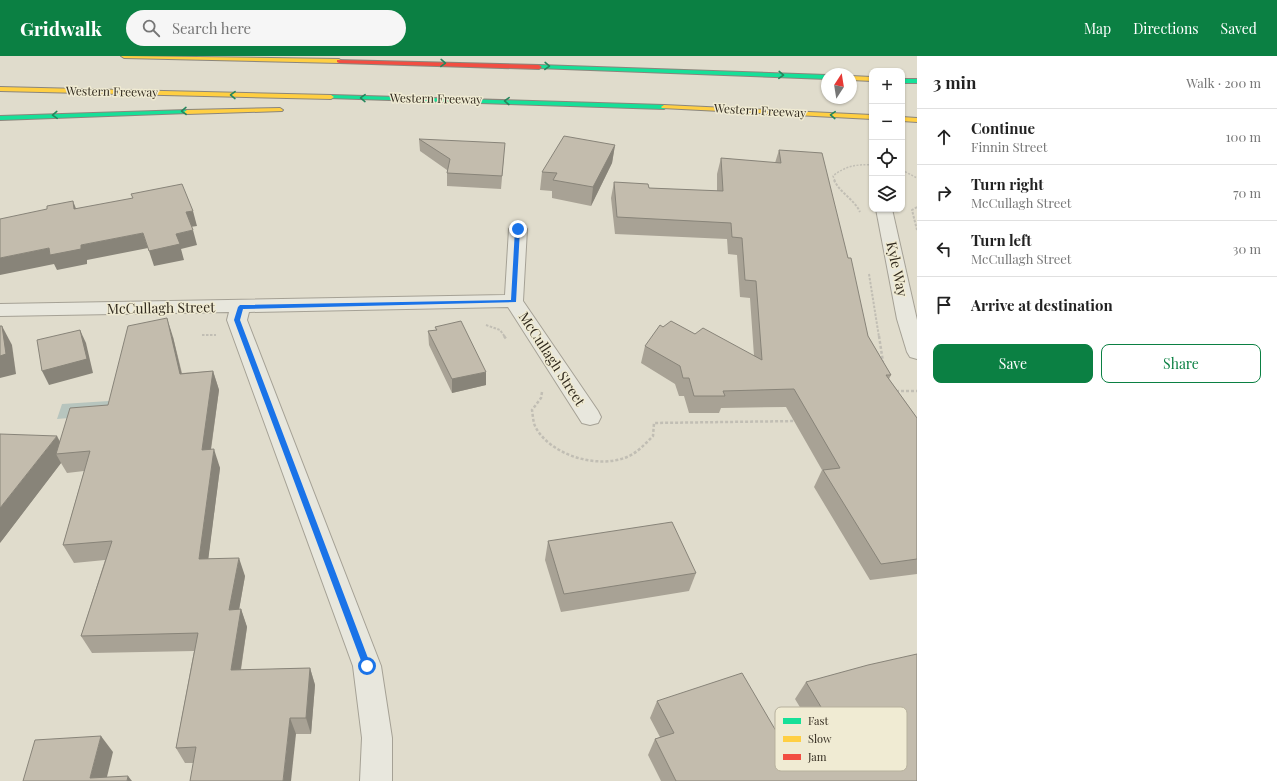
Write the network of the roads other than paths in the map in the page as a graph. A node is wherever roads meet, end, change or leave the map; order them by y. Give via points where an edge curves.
1 (124, 56) edge
2 (543, 58) dead end
3 (742, 73) junction
4 (821, 77) edge
5 (857, 78) edge
6 (869, 79) edge
7 (905, 81) edge
8 (917, 81) edge
9 (0, 89) edge
10 (417, 109) dead end
11 (289, 110) dead end
12 (756, 111) junction
13 (869, 117) edge
14 (0, 118) edge
15 (905, 119) edge
16 (917, 120) edge
17 (885, 212) edge
18 (518, 229) dead end
19 (514, 301) junction
20 (240, 307) junction
21 (0, 310) edge
22 (917, 349) edge
23 (590, 417) dead end
24 (376, 781) edge

1 -> 3 highway
2 - 3 highway
3 -> 4 highway
5 - 6 highway
7 - 8 highway
12 -> 9 highway, Western Freeway via 491,100
10 - 12 highway
11 -> 14 highway via 107,113
13 -> 12 highway, Western Freeway
15 - 16 highway
17 - 22 street, Kyle Way via 907,319
18 - 19 street, McCullagh Street
19 - 20 street, McCullagh Street
19 - 23 street, McCullagh Street
20 - 21 street, McCullagh Street
20 - 24 street via 237,320 367,666 377,738

